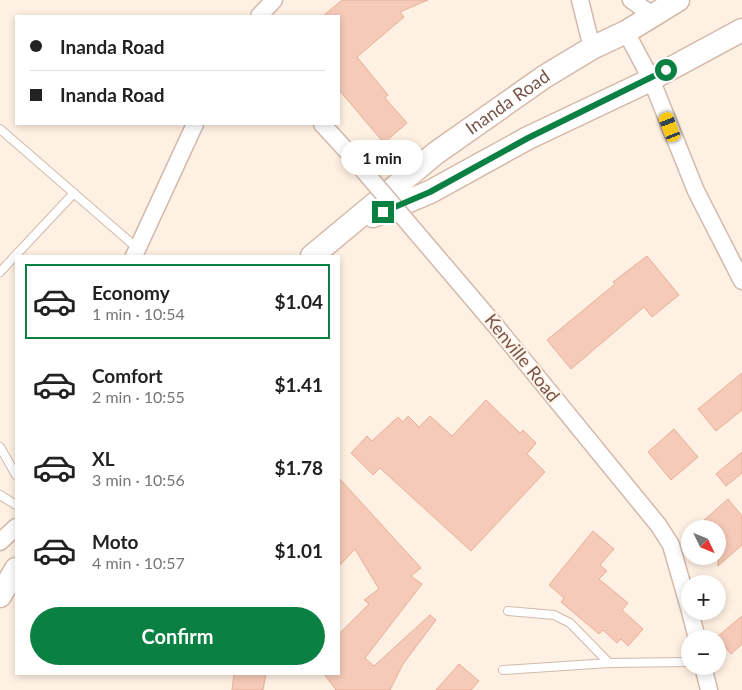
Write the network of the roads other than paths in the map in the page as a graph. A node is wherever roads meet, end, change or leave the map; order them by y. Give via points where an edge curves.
1 (274, 0) edge
2 (580, 0) edge
3 (631, 0) edge
4 (678, 0) edge
5 (260, 15) edge
6 (654, 16) junction
7 (742, 30) edge
8 (626, 32) junction
9 (592, 48) junction
10 (651, 78) junction
11 (195, 125) edge
12 (323, 125) edge
13 (0, 129) edge
14 (74, 193) junction
15 (352, 224) junction
16 (136, 252) edge
17 (16, 255) edge
18 (313, 255) edge
19 (15, 256) edge
20 (0, 272) edge
21 (742, 281) edge
22 (0, 448) edge
23 (15, 473) edge
24 (0, 495) edge
25 (15, 505) edge
26 (15, 528) edge
27 (0, 542) edge
28 (15, 571) edge
29 (681, 580) edge
30 (0, 596) edge
31 (508, 611) dead end
32 (681, 662) edge
33 (609, 663) junction
34 (503, 670) dead end
35 (705, 675) edge
36 (709, 690) edge

1 - 5 street
2 - 9 street
3 - 6 street
4 - 6 main road, Inanda Road
6 - 8 main road, Inanda Road
7 - 10 main road, Inanda Road
8 - 9 main road, Inanda Road
8 - 10 street
9 - 15 main road, Inanda Road via 544,76 436,153
10 - 15 main road, Inanda Road via 528,138 430,192
10 - 21 street via 696,191
11 - 16 street
12 - 29 street, Kenville Road, bridge via 496,325 659,526 671,545
13 - 14 lane
14 - 16 lane
14 - 17 lane
15 - 18 main road, Inanda Road
19 - 20 lane
22 - 23 lane
24 - 25 lane
26 - 27 street
28 - 30 main road
31 - 33 lane via 554,615 570,623
32 - 33 lane
33 - 34 lane
35 - 36 street

